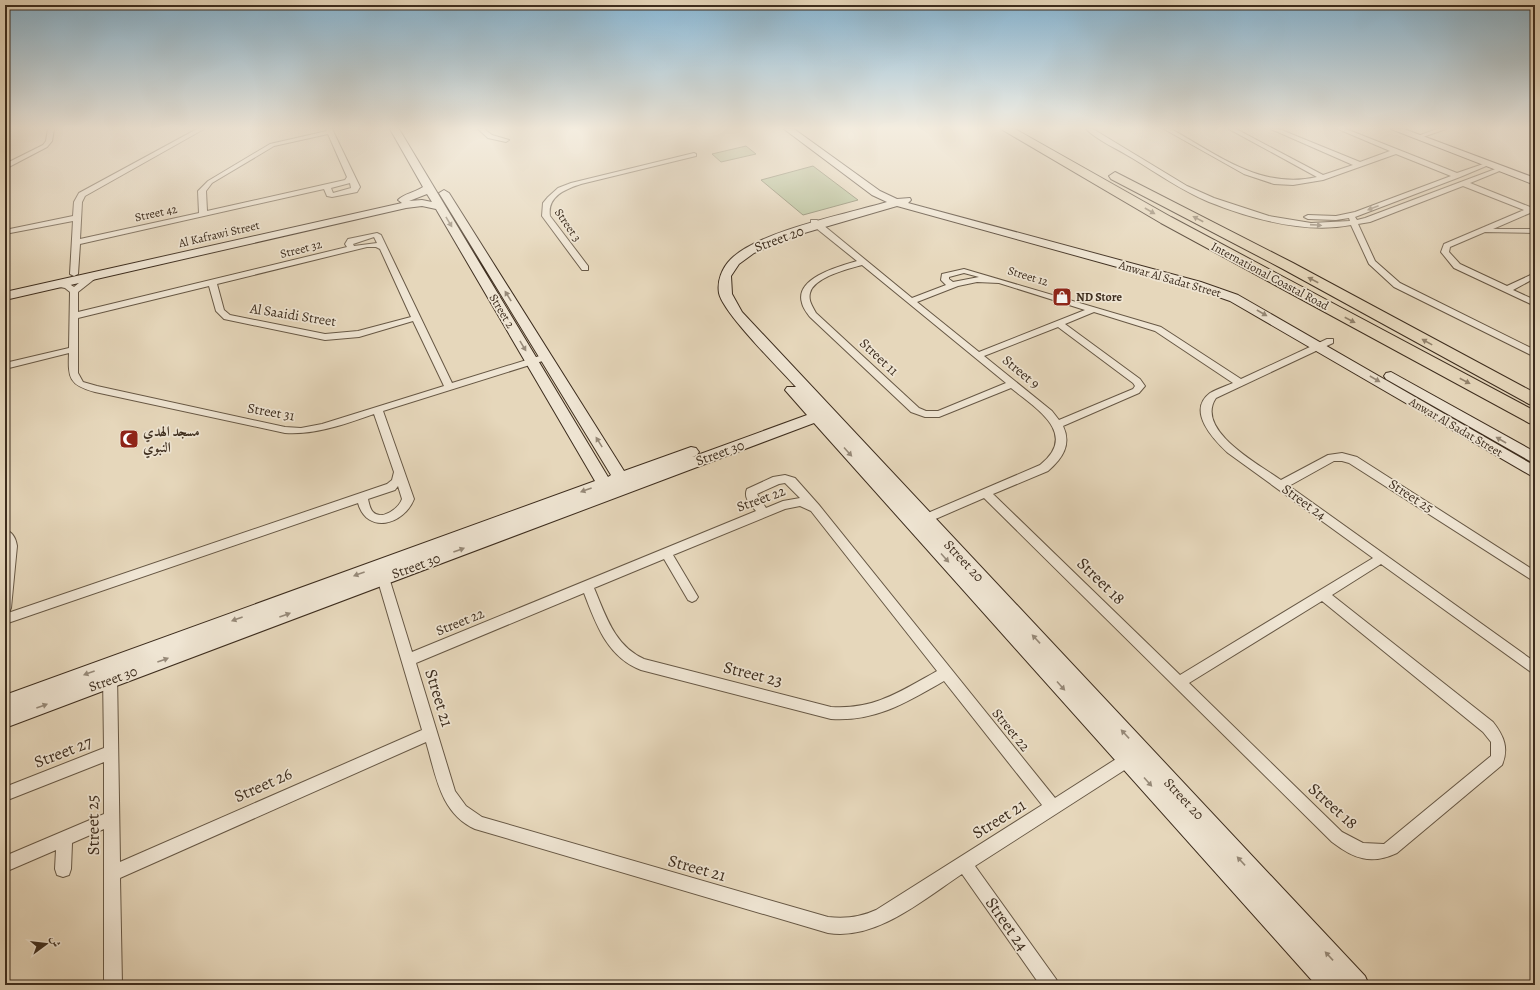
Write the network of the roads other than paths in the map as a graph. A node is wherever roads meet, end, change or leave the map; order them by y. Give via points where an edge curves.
1 (115, 175) edge
2 (221, 175) edge
3 (423, 175) edge
4 (427, 175) edge
5 (608, 175) edge
6 (852, 175) edge
7 (867, 175) edge
8 (1089, 175) edge
9 (1115, 175) edge
10 (1166, 175) edge
11 (1178, 175) edge
12 (1252, 175) edge
13 (1317, 175) edge
14 (1330, 175) edge
15 (1482, 175) edge
16 (1518, 175) edge
17 (1458, 176) edge
18 (350, 177) joint
19 (1322, 178) junction
20 (1535, 182) edge
21 (1463, 183) junction
22 (327, 187) junction
23 (868, 187) junction
24 (429, 188) junction
25 (898, 200) junction
26 (410, 201) junction
27 (439, 206) junction
28 (856, 210) junction
29 (1532, 211) edge
30 (202, 214) junction
31 (77, 218) junction
32 (1352, 219) junction
33 (817, 223) junction
34 (1481, 231) junction
35 (1535, 231) edge
36 (5, 232) edge
37 (76, 242) junction
38 (1070, 247) junction
39 (472, 248) junction
40 (863, 262) junction
41 (1288, 266) junction
42 (585, 268) dead end
43 (74, 274) junction
44 (1267, 275) junction
45 (1535, 275) edge
46 (94, 276) junction
47 (213, 283) junction
48 (57, 284) junction
49 (5, 289) edge
50 (1506, 290) junction
51 (74, 291) junction
52 (5, 296) edge
53 (911, 301) junction
54 (1535, 303) edge
55 (1095, 309) junction
56 (74, 316) junction
57 (416, 318) junction
58 (1058, 324) junction
59 (1330, 341) junction
60 (1319, 346) junction
61 (74, 349) junction
62 (1535, 354) edge
63 (978, 355) junction
64 (546, 357) junction
65 (532, 362) junction
66 (5, 366) edge
67 (1240, 383) junction
68 (1013, 384) junction
69 (449, 387) junction
70 (1535, 400) edge
71 (378, 410) junction
72 (818, 411) junction
73 (1535, 419) edge
74 (1057, 425) junction
75 (1535, 459) edge
76 (399, 472) junction
77 (1535, 473) edge
78 (624, 482) junction
79 (1281, 485) junction
80 (607, 489) junction
81 (985, 493) junction
82 (362, 498) junction
83 (815, 508) junction
84 (764, 513) junction
85 (920, 521) junction
86 (5, 534) edge
87 (666, 553) junction
88 (1382, 558) junction
89 (381, 572) junction
90 (1535, 577) edge
91 (586, 586) junction
92 (1323, 595) junction
93 (692, 597) dead end
94 (5, 608) edge
95 (5, 619) edge
96 (408, 660) junction
97 (1535, 669) edge
98 (110, 673) junction
99 (946, 673) junction
100 (1179, 682) junction
101 (5, 704) edge
102 (5, 720) edge
103 (430, 732) junction
104 (111, 752) junction
105 (1134, 756) junction
106 (5, 794) edge
107 (1053, 807) junction
108 (112, 818) junction
109 (64, 838) junction
110 (5, 864) edge
111 (964, 864) junction
112 (63, 869) dead end
113 (112, 873) junction
114 (113, 985) edge
115 (1050, 985) edge
116 (1333, 985) edge
117 (1356, 985) edge

1 - 31 street via 88,190 78,200
2 - 30 street via 202,191
3 - 24 street, Street 2
4 - 39 street, Street 2
5 - 42 street, Street 3 via 563,188 550,198 545,206 546,216
6 - 23 street, Anwar Al Sadat Street
7 - 25 street, Anwar Al Sadat Street
8 -> 44 highway, International Coastal Road
41 -> 9 highway, International Coastal Road
10 -> 32 street via 1191,190 1228,206 1268,218 1325,226
11 - 32 street via 1233,203 1283,215
12 - 19 street via 1283,183
13 - 19 street
14 - 19 street
15 - 21 street
16 - 20 street
17 -> 32 street
18 - 22 street, Street 42 via 346,182
18 - 22 street via 356,187 354,190 330,194
21 - 29 street
21 - 32 street via 1367,220
22 - 30 street, Street 42
23 - 25 street, Anwar Al Sadat Street
23 - 28 street via 872,195 870,201
24 - 26 street, Al Kafrawi Street
24 - 27 street, Street 2
25 - 28 street, Street 20
25 - 33 street, Street 20
25 - 38 street, Anwar Al Sadat Street
26 - 27 street, Al Kafrawi Street
26 - 43 street, Al Kafrawi Street
26 - 46 street, Al Kafrawi Street
27 -> 39 street, Street 2
28 - 33 street, Street 20
29 - 34 street
30 - 37 street, Street 42
31 - 36 street
31 - 37 street
32 - 62 street via 1372,262 1396,285
33 - 40 street, Street 9
33 - 72 street, Street 20 via 770,239 750,249 732,266 726,277 725,288 733,309
34 - 35 street
34 - 50 street via 1447,246 1445,252 1457,266
37 - 43 street
38 - 59 street, Anwar Al Sadat Street via 1233,288
38 -> 60 street, Anwar Al Sadat Street via 1225,294
64 -> 39 street, Street 2
39 -> 65 street, Street 2
40 - 53 street, Street 9
40 - 68 street, Street 11 via 817,279 807,293 807,305 813,315 915,410 925,414 939,414
41 - 44 highway
70 -> 41 highway, International Coastal Road
43 - 49 street, Al Kafrawi Street
44 -> 73 highway, International Coastal Road
45 - 50 street
46 - 48 street, Al Kafrawi Street
46 - 51 street
47 - 56 street, Street 32
47 - 57 street, Al Saaidi Street via 220,311 226,317 325,337 350,336
47 - 57 street, Street 32 via 371,245 383,248
48 - 51 street via 68,286
48 - 52 street, Al Kafrawi Street
50 - 54 street
51 - 56 street, Street 31
53 - 55 street, Street 12 via 978,279 1000,280
53 - 63 street, Street 9
55 - 58 street
55 - 67 street, Street 12 via 1158,329
56 - 61 street, Street 31
57 - 69 street, Street 32
58 - 63 street
58 - 74 street via 1137,381 1140,386 1136,391
59 - 60 street, Street 24
75 -> 59 street, Anwar Al Sadat Street
60 - 67 street, Street 24
60 -> 77 street, Anwar Al Sadat Street
61 - 66 street
61 - 71 street, Street 31 via 74,376 80,384 285,430 316,428
63 - 68 street, Street 9
64 - 65 street, Street 31
78 -> 64 street, Street 2
65 - 69 street, Street 31
65 - 80 street, Street 2
67 - 79 street, Street 24 via 1210,399 1206,411 1209,424 1224,444
68 - 74 street, Street 9 via 1048,413
69 - 71 street, Street 31
71 - 76 street
72 - 78 street, Street 30
72 - 85 street, Street 20
74 - 81 street, Street 9 via 1062,436 1062,446 1054,460 1044,468
76 - 82 street via 397,481 391,487
76 - 82 street via 408,499 406,506 399,512 384,518 370,516
78 - 80 street, Street 30
79 - 88 street, Street 24
79 - 90 street, Street 25 via 1332,458 1353,460
80 - 89 street, Street 30
81 - 85 street, Street 9
81 - 100 street, Street 18
82 - 95 street
83 - 84 street, Street 22 via 806,503 792,502
83 - 84 street via 791,481 782,479 751,492 752,498
83 - 99 street, Street 22
84 - 87 street, Street 22
85 - 105 street, Street 20
86 - 94 street via 11,546
87 - 91 street, Street 22
87 - 93 street
88 - 92 street
88 - 97 street, Street 24
89 - 96 street, Street 21
89 - 98 street, Street 30
91 - 96 street, Street 22
91 - 99 street, Street 23 via 611,640 628,658 641,664 831,713 856,714 873,711
92 - 100 street
92 - 100 street, Street 18 via 1488,727 1498,744 1497,760 1392,848 1378,853 1369,852 1353,847 1337,837
96 - 103 street, Street 21
98 -> 101 street, Street 30
102 -> 98 street, Street 30
98 - 104 street, Street 25
99 - 107 street, Street 22
103 - 111 street, Street 21 via 452,801 466,817 480,824 828,925 845,927 871,921
103 - 113 street, Street 26
104 - 106 street, Street 27
104 - 108 street, Street 25
105 - 107 street, Street 21
105 -> 116 street, Street 20
117 -> 105 street, Street 20
107 - 111 street, Street 21
108 - 109 street
108 - 113 street, Street 25
109 - 110 street
109 - 112 street
111 - 115 street, Street 24
113 - 114 street, Street 25

